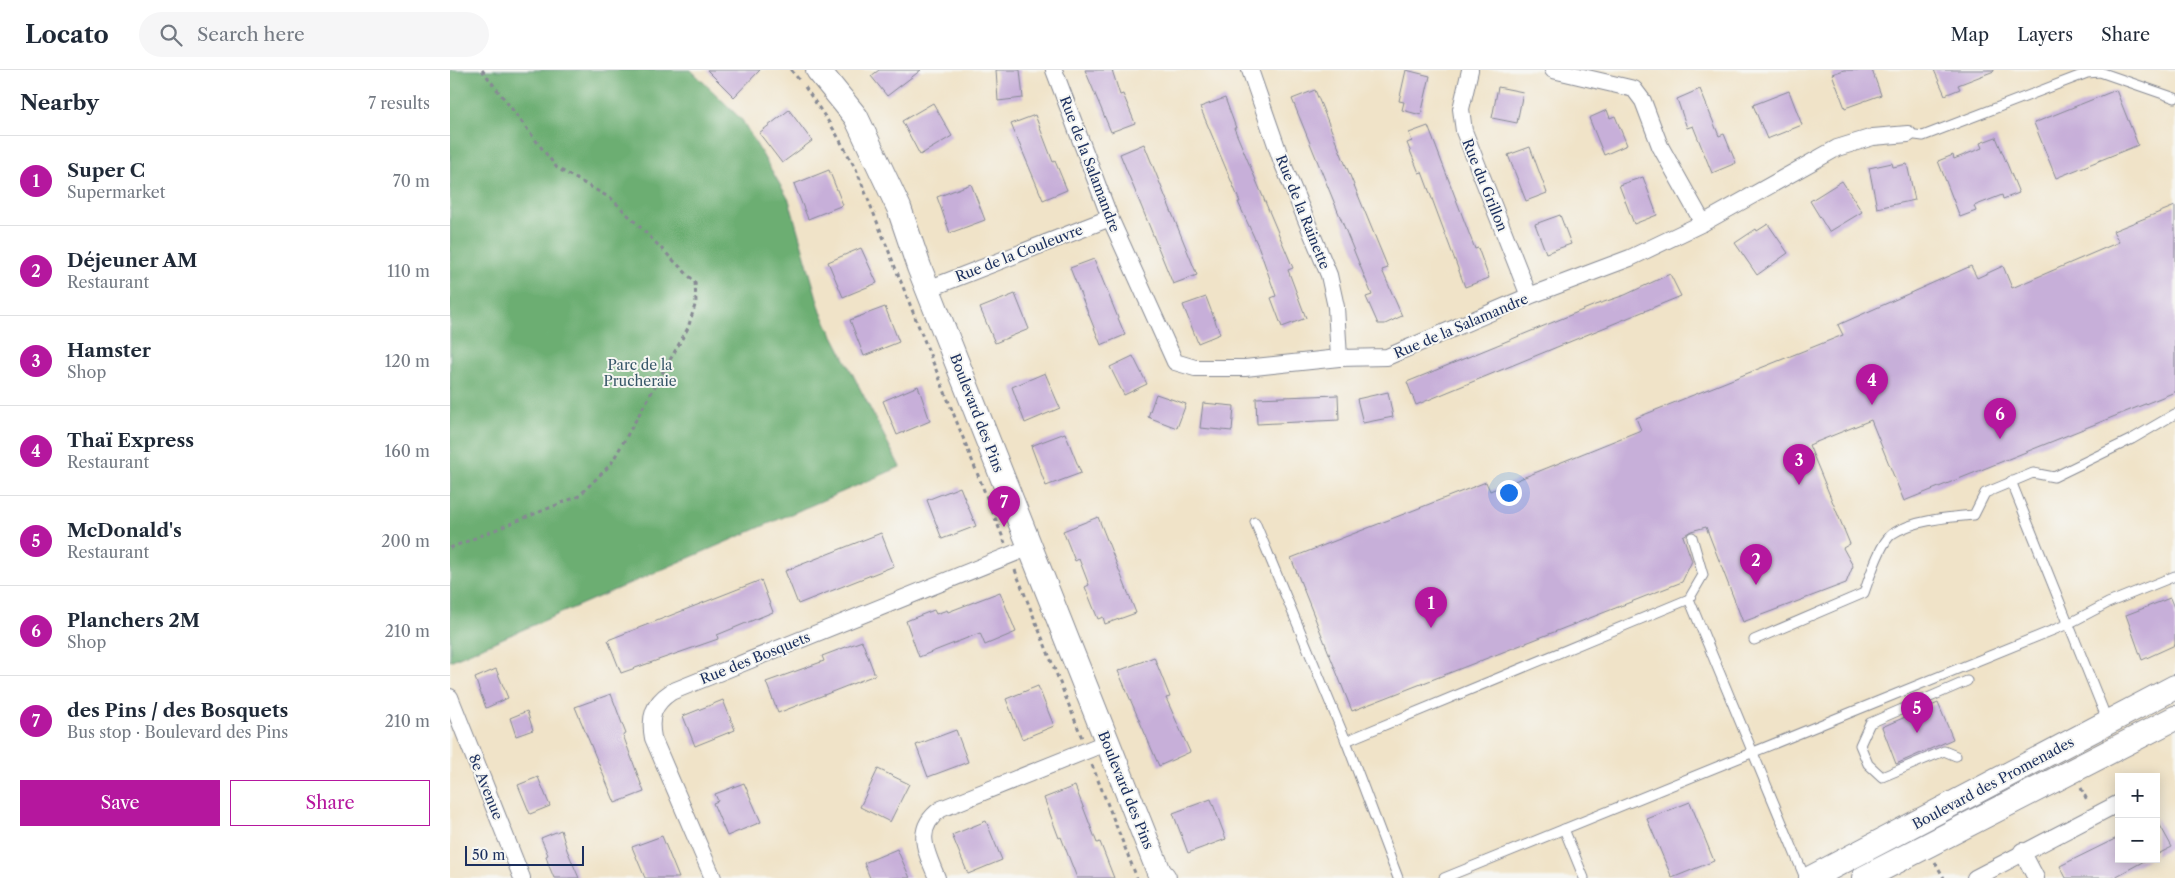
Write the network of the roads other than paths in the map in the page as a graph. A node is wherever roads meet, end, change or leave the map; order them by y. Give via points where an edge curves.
1 (818, 70) edge
2 (1054, 70) edge
3 (1250, 70) edge
4 (1470, 70) edge
5 (1553, 70) edge
6 (2175, 98) edge
7 (1908, 134) joint
8 (1110, 218) junction
9 (1704, 223) junction
10 (928, 289) junction
11 (1529, 296) junction
12 (1339, 358) junction
13 (2175, 414) edge
14 (2011, 481) junction
15 (1255, 522) dead end
16 (1692, 537) dead end
17 (1030, 547) junction
18 (2175, 576) edge
19 (1689, 598) junction
20 (2068, 624) junction
21 (1754, 640) dead end
22 (1967, 681) dead end
23 (2175, 687) edge
24 (450, 697) edge
25 (2175, 718) edge
26 (2108, 722) junction
27 (1108, 742) junction
28 (1346, 742) junction
29 (1752, 753) junction
30 (1956, 756) dead end
31 (2115, 805) edge
32 (1564, 829) junction
33 (2022, 852) junction
34 (1155, 876) edge
35 (522, 878) edge
36 (713, 878) edge
37 (937, 878) edge
38 (1398, 878) edge
39 (1444, 878) edge
40 (1584, 878) edge
41 (1805, 878) edge
42 (1811, 878) edge
43 (1864, 878) edge
44 (1975, 878) edge
45 (2036, 878) edge

1 - 10 street, Boulevard des Pins via 856,117 899,208
2 - 8 street, Rue de la Salamandre
3 - 12 street, Rue de la Rainette via 1282,162 1328,275 1336,307
4 - 11 street, Rue du Grillon via 1461,109 1464,131
5 - 9 street via 1634,89 1644,101 1660,146
6 - 7 lane via 2100,72 2087,73 1923,136
7 - 9 street, Rue de la Salamandre via 1873,137 1837,148
8 - 10 street, Rue de la Couleuvre
8 - 12 street, Rue de la Salamandre via 1175,362 1195,368 1245,368
9 - 11 street, Rue de la Salamandre via 1630,258
10 - 17 street, Boulevard des Pins
11 - 12 street, Rue de la Salamandre via 1387,357
13 - 14 lane via 2132,440 2054,477 2033,473
14 - 20 lane
14 - 21 lane via 1985,493 1974,515 1931,519 1891,534 1874,563 1864,593
15 - 28 lane
16 - 19 lane via 1703,575
17 - 27 street, Boulevard des Pins
17 - 36 street, Rue des Bosquets via 661,699 652,711 652,738
18 - 20 lane via 2108,603
19 - 28 lane
19 - 29 lane
20 - 26 lane
20 - 29 lane
22 - 30 lane via 1870,723 1860,745 1868,764 1882,777 1944,751
23 - 26 street, Boulevard des Promenades
24 - 35 street, 8e Avenue
25 - 43 street, Boulevard des Promenades
26 - 42 street, Boulevard des Promenades
27 - 34 street, Boulevard des Pins
27 - 37 street via 941,809 930,817 924,827 923,840
28 - 38 lane
29 - 32 lane
29 - 41 lane
31 - 33 street
32 - 39 lane
32 - 40 lane
33 - 44 street
33 - 45 street

